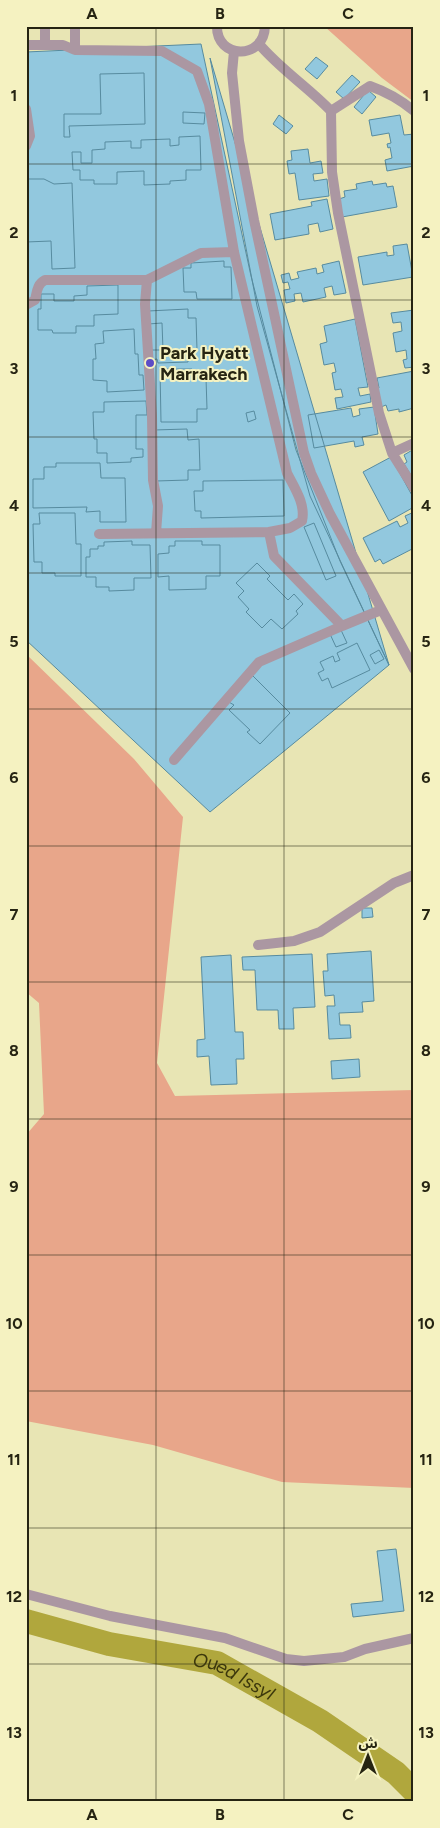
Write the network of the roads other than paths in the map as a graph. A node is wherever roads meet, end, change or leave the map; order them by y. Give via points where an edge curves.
1 (45, 26) edge
2 (75, 26) edge
3 (217, 26) edge
4 (265, 26) edge
5 (259, 44) junction
6 (26, 45) edge
7 (45, 45) junction
8 (75, 50) junction
9 (234, 51) junction
10 (26, 109) edge
11 (331, 110) junction
12 (414, 111) edge
13 (26, 146) edge
14 (234, 252) junction
15 (147, 280) junction
16 (26, 305) edge
17 (414, 443) edge
18 (392, 453) junction
19 (414, 488) edge
20 (269, 532) junction
21 (156, 533) junction
22 (99, 534) dead end
23 (381, 610) junction
24 (342, 626) junction
25 (414, 670) edge
26 (174, 760) dead end
27 (414, 875) edge
28 (258, 946) dead end
29 (26, 1594) edge
30 (414, 1638) edge

1 - 7 street
2 - 8 street
3 - 9 street via 222,43
4 - 5 street
5 - 9 street via 247,51
5 - 11 street
6 - 7 street
7 - 8 street via 63,45
8 - 14 street via 162,51 197,71 209,104
9 - 23 street via 232,73 239,141 304,453 317,487
10 - 13 street via 30,136
11 - 12 street via 370,86 402,101
11 - 18 street via 332,172 338,214 379,413
14 - 15 street via 202,253
14 - 20 street via 287,473 304,513 302,521 290,528
15 - 16 street via 46,280 41,282 35,300
15 - 21 street via 145,304 153,480 158,506
17 - 18 street
18 - 19 street
20 - 21 street
20 - 24 street via 274,556
21 - 22 street
23 - 24 street
23 - 25 street
24 - 26 street via 259,662
27 - 28 street via 394,883 320,932 294,941
29 - 30 street via 110,1616 226,1638 286,1659 304,1661 344,1657

